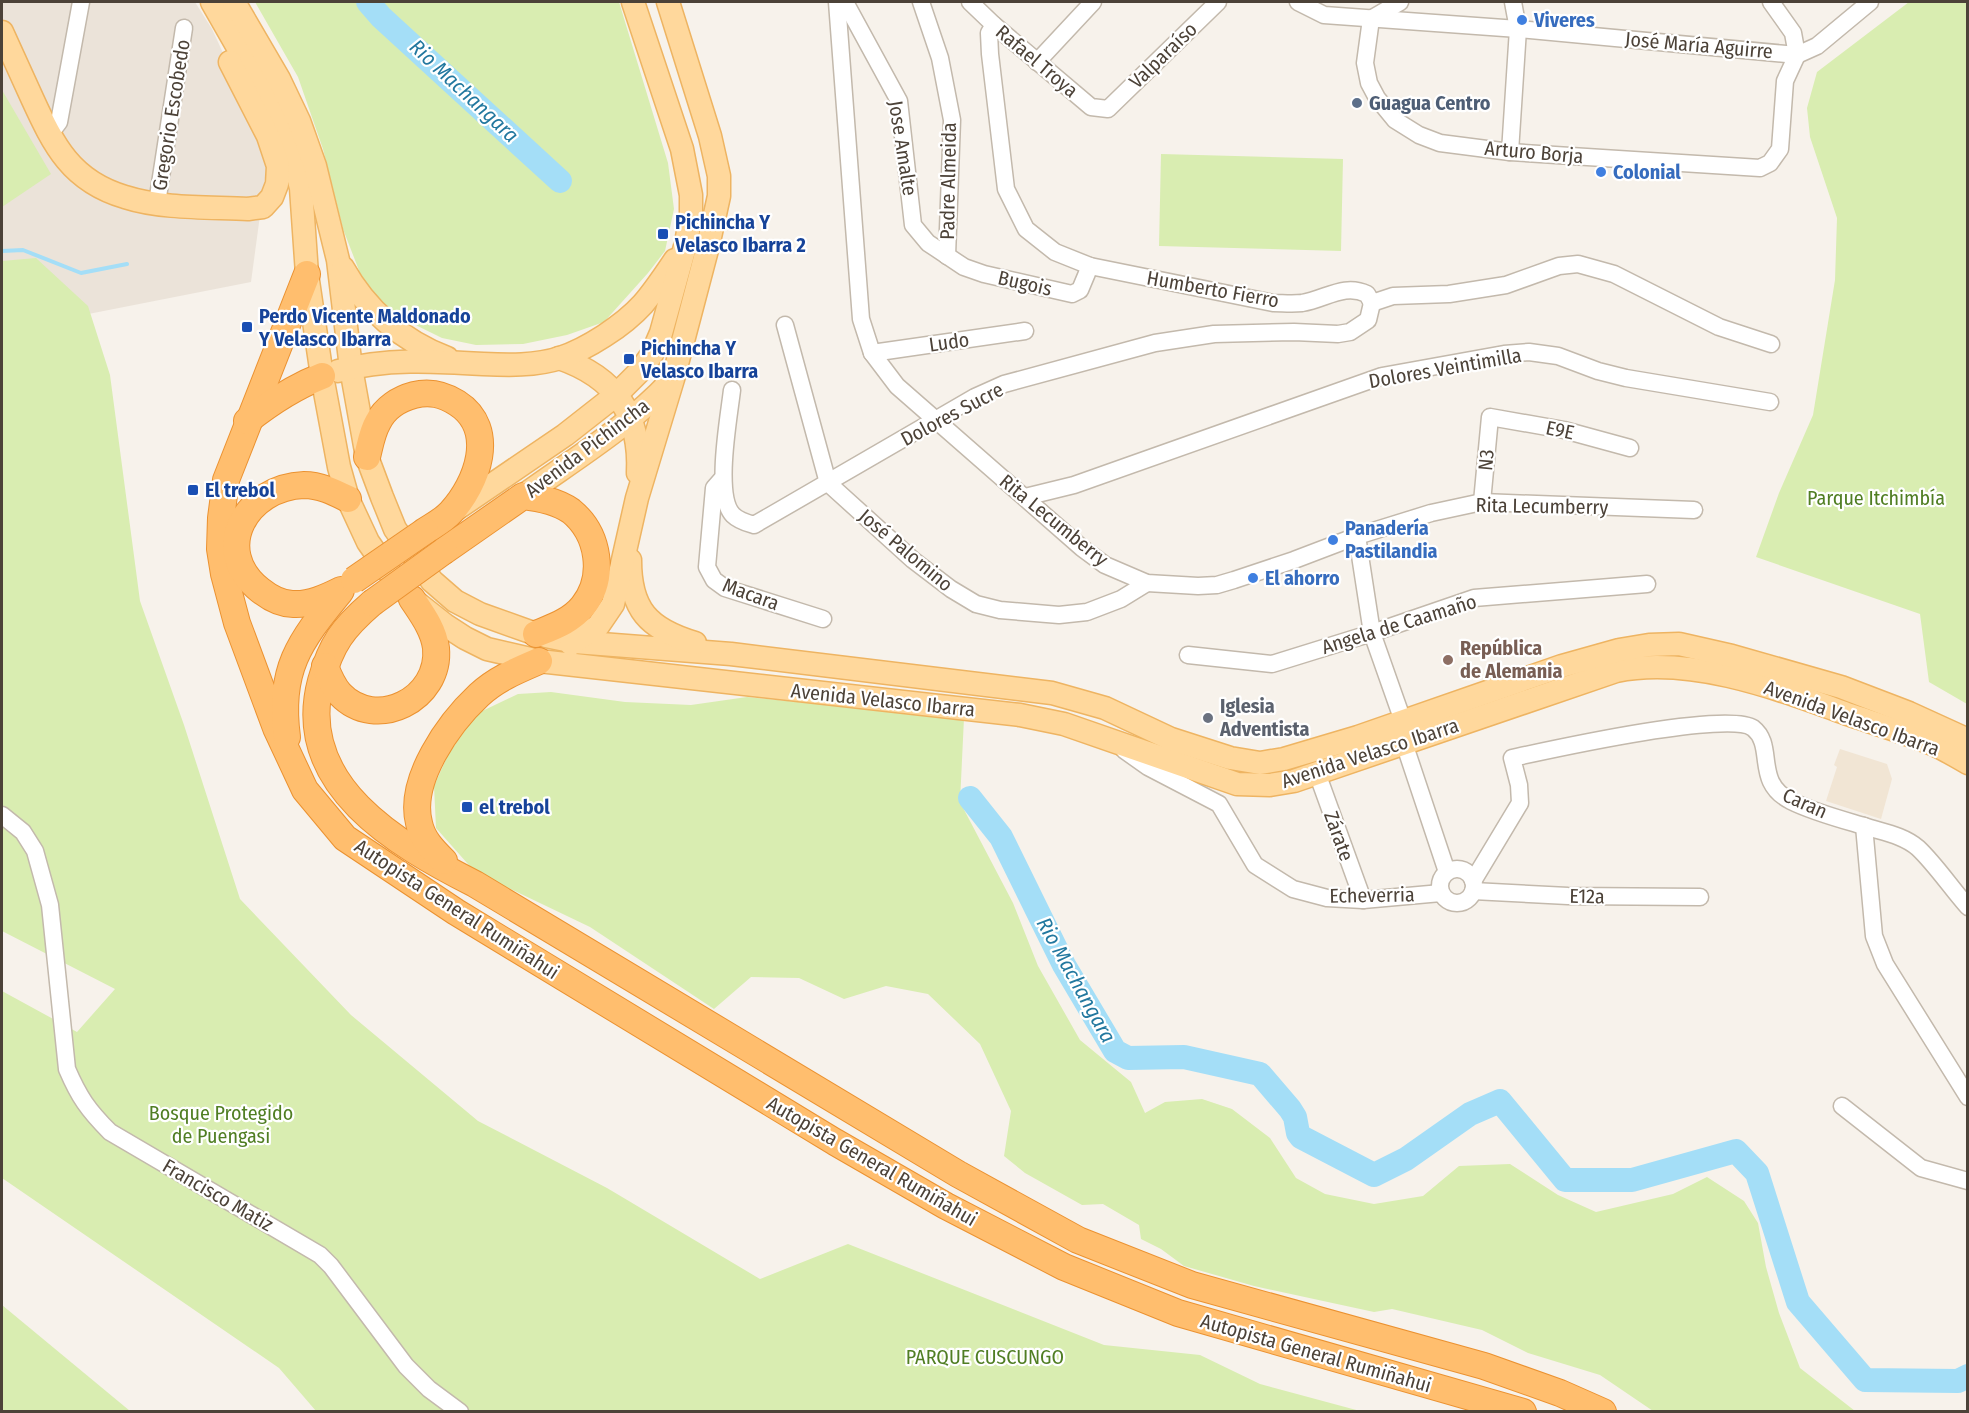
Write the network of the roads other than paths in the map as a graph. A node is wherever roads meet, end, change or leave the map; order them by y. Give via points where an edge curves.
1 (81, 2) edge
2 (212, 2) edge
3 (234, 2) edge
4 (633, 2) edge
5 (668, 2) edge
6 (837, 2) edge
7 (845, 2) edge
8 (921, 2) edge
9 (970, 2) edge
10 (1093, 2) edge
11 (1218, 2) edge
12 (1298, 2) edge
13 (1400, 2) edge
14 (1513, 2) edge
15 (1771, 2) edge
16 (1870, 2) edge
17 (1371, 19) junction
18 (994, 25) junction
19 (184, 28) dead end
20 (1518, 29) junction
21 (2, 32) edge
22 (235, 40) junction
23 (1797, 55) junction
24 (1037, 62) junction
25 (1108, 109) joint
26 (49, 135) junction
27 (1510, 152) junction
28 (157, 203) junction
29 (686, 243) junction
30 (946, 256) junction
31 (338, 260) junction
32 (1090, 266) junction
33 (307, 273) junction
34 (1372, 303) junction
35 (785, 325) dead end
36 (1025, 332) dead end
37 (1771, 344) dead end
38 (872, 353) junction
39 (559, 358) junction
40 (454, 361) junction
41 (351, 368) junction
42 (322, 376) junction
43 (673, 379) junction
44 (732, 390) dead end
45 (616, 395) junction
46 (1770, 402) dead end
47 (1490, 417) joint
48 (631, 418) junction
49 (936, 419) junction
50 (247, 421) junction
51 (1630, 448) dead end
52 (367, 457) junction
53 (723, 477) junction
54 (828, 483) junction
55 (523, 496) junction
56 (1025, 497) junction
57 (637, 498) junction
58 (348, 499) junction
59 (1482, 502) junction
60 (1694, 510) dead end
61 (451, 513) junction
62 (1357, 536) junction
63 (1147, 583) junction
64 (1647, 584) dead end
65 (348, 585) junction
66 (412, 599) junction
67 (823, 619) dead end
68 (1372, 633) junction
69 (536, 634) junction
70 (575, 642) junction
71 (731, 654) junction
72 (1188, 655) dead end
73 (539, 661) junction
74 (325, 666) junction
75 (479, 694) junction
76 (1403, 721) junction
77 (1968, 740) edge
78 (1112, 741) junction
79 (1404, 743) junction
80 (1968, 763) edge
81 (296, 773) junction
82 (1317, 773) junction
83 (359, 809) joint
84 (2, 815) edge
85 (1864, 826) junction
86 (421, 856) junction
87 (1447, 872) junction
88 (475, 884) junction
89 (1473, 886) junction
90 (1441, 893) junction
91 (1700, 897) dead end
92 (1363, 900) junction
93 (1968, 907) edge
94 (1968, 1097) edge
95 (1842, 1106) dead end
96 (1968, 1181) edge
97 (460, 1412) edge
98 (1522, 1412) edge
99 (1603, 1412) edge

1 - 26 street via 59,122
2 - 22 main road, Avenida Velasco Ibarra
3 - 31 main road, Avenida Velasco Ibarra via 299,121 315,166
4 - 29 main road, Avenida Pichincha via 688,172 691,205
5 - 43 main road, Avenida Pichincha via 710,136 719,186 708,246
6 - 38 street, Rita Lecumberry via 861,319
7 - 30 street, Jose Amalte via 899,101 914,225 928,243
8 - 30 street, Padre Almeida via 940,58 952,120
9 - 18 street, Rafael Troya
10 - 24 street
11 - 25 street, Valparaíso
12 - 17 street, José María Aguirre via 1324,15
13 - 17 street
14 - 20 street
15 - 23 street via 1793,33
16 - 23 street, José María Aguirre via 1817,46
17 - 20 street, José María Aguirre
17 - 27 street, Arturo Borja via 1365,63 1369,83 1395,120 1440,143
18 - 24 street, Rafael Troya
18 - 32 street, Humberto Fierro via 989,33 990,54 1006,189 1026,230 1055,252
19 - 28 street, Gregorio Escobedo
20 - 23 street, José María Aguirre
20 - 27 street
21 - 26 main road
22 - 28 main road via 228,48 228,57 268,136 278,166 272,197 263,207 248,209
22 - 33 main road, Avenida Velasco Ibarra via 272,107 296,169
23 - 27 street, Arturo Borja via 1785,81 1780,149 1770,163 1760,168
24 - 25 street, Rafael Troya via 1091,107
26 - 28 main road via 60,153 93,185 126,198
29 - 39 main road via 642,305 617,327
29 - 45 main road, Avenida Pichincha via 656,344 640,371
30 - 32 street, Bugois via 984,274 1072,294 1080,290
31 - 40 main road via 354,288 398,333
31 - 41 main road, Avenida Velasco Ibarra
32 - 34 street, Humberto Fierro via 1273,303 1322,299 1350,289 1367,294
33 - 42 main road, Avenida Velasco Ibarra
33 - 50 highway
34 - 37 street via 1393,296 1449,294 1506,285 1559,266 1578,264 1614,274 1719,327
34 - 49 street, Dolores Sucre via 1368,320 1350,332 1214,334 1155,343 1004,384
35 - 54 street
36 - 38 street, Ludo
38 - 49 street, Rita Lecumberry via 897,386
39 - 40 main road via 514,364
39 - 45 main road via 591,372
40 - 41 main road
41 - 42 main road
41 - 52 main road, Avenida Velasco Ibarra
42 - 50 highway via 299,385
42 - 58 main road, Avenida Velasco Ibarra
43 - 48 main road, Avenida Pichincha
43 - 57 main road
44 - 53 street, Dolores Sucre
45 - 48 main road
45 - 61 main road, Avenida Pichincha
46 - 56 street, Dolores Veintimilla via 1626,378 1558,356 1504,354 1382,375 1074,485
47 - 51 street, E9E via 1564,430
47 - 59 street, N3
48 - 55 main road, Avenida Pichincha
48 - 57 main road via 639,452
49 - 54 street, Dolores Sucre
49 - 56 street, Rita Lecumberry
50 - 81 highway via 226,480 220,549 237,623
52 - 61 highway via 379,420 405,397 435,393 462,406 477,429 480,456 472,480
52 - 69 main road, Avenida Velasco Ibarra via 395,529 432,581 455,601 480,614
53 - 54 street, Dolores Sucre via 726,506 738,519 754,525
53 - 67 street, Macara via 714,488 707,567 714,580 725,588
54 - 63 street, José Palomino via 913,560 976,604 1059,615 1087,612 1121,599
55 - 69 highway via 556,503 570,511 582,522 597,557 595,581 582,606 572,617
55 - 74 highway, Avenida Pichincha, bridge via 372,603 341,634
56 - 63 street, Rita Lecumberry via 1105,565
57 - 70 main road via 613,604 598,626
57 - 71 main road via 630,583 645,615 663,631
58 - 65 highway via 325,488 306,485 270,494 243,517 237,545 244,572 270,598 294,604 321,599
58 - 66 main road, Avenida Velasco Ibarra via 368,542
59 - 60 street, Rita Lecumberry
59 - 62 street, Rita Lecumberry
61 - 65 highway, Avenida Pichincha, bridge
62 - 63 street, Rita Lecumberry via 1217,585
62 - 68 street
64 - 68 street, Angela de Caamaño via 1474,598
65 - 81 highway, Avenida Pichincha via 308,632 288,675 287,735
66 - 73 main road, Avenida Velasco Ibarra via 465,638 487,649
66 - 74 highway via 436,648 430,681 419,695 405,705 372,710 342,696
68 - 72 street, Angela de Caamaño via 1272,664
68 - 76 street
69 - 70 main road, Avenida Velasco Ibarra
70 - 71 main road, Avenida Velasco Ibarra
70 - 73 main road
71 - 76 main road, Avenida Velasco Ibarra via 1052,693 1105,708 1171,739 1260,763
73 - 75 highway
73 - 78 main road, Avenida Velasco Ibarra via 1020,715 1064,724
74 - 83 highway, Avenida Pichincha via 316,698 321,747 342,790
75 - 86 highway via 430,739 409,773 402,813 409,837
75 - 88 highway via 436,751 418,789 417,802 424,837 444,861
76 - 77 main road, Avenida Velasco Ibarra via 1607,653 1679,644 1841,687
78 - 82 main road, Avenida Velasco Ibarra via 1237,784 1294,781
78 - 92 street, Echeverria via 1148,767 1219,804 1255,865 1293,888 1328,898
79 - 80 main road, Avenida Velasco Ibarra via 1616,671 1677,668 1724,675 1778,690 1936,745
79 - 82 main road, Avenida Velasco Ibarra
79 - 87 street
81 - 98 highway, Autopista General Rumiñahui via 321,811 345,837 412,884 835,1142 956,1211 1064,1267 1178,1313
82 - 92 street, Zárate
83 - 86 highway, Autopista General Rumiñahui
84 - 97 street, Francisco Matiz via 23,832 35,851 50,905 67,1069 88,1110 110,1132 320,1255 406,1366
85 - 89 street, Caran via 1792,802 1777,793 1768,778 1761,739 1753,728 1740,723 1625,735 1512,758 1520,803
85 - 93 street, Caran via 1893,834 1917,847
85 - 94 street via 1874,936 1885,964
86 - 88 highway, Autopista General Rumiñahui
87 - 89 street via 1467,872
87 - 90 street, Echeverria via 1440,881
88 - 99 highway, Autopista General Rumiñahui via 958,1174 1078,1240 1192,1284 1484,1366
89 - 90 street, Echeverria via 1471,896 1461,903 1449,902
89 - 91 street, E12a via 1568,896
90 - 92 street, Echeverria
95 - 96 street via 1921,1168

